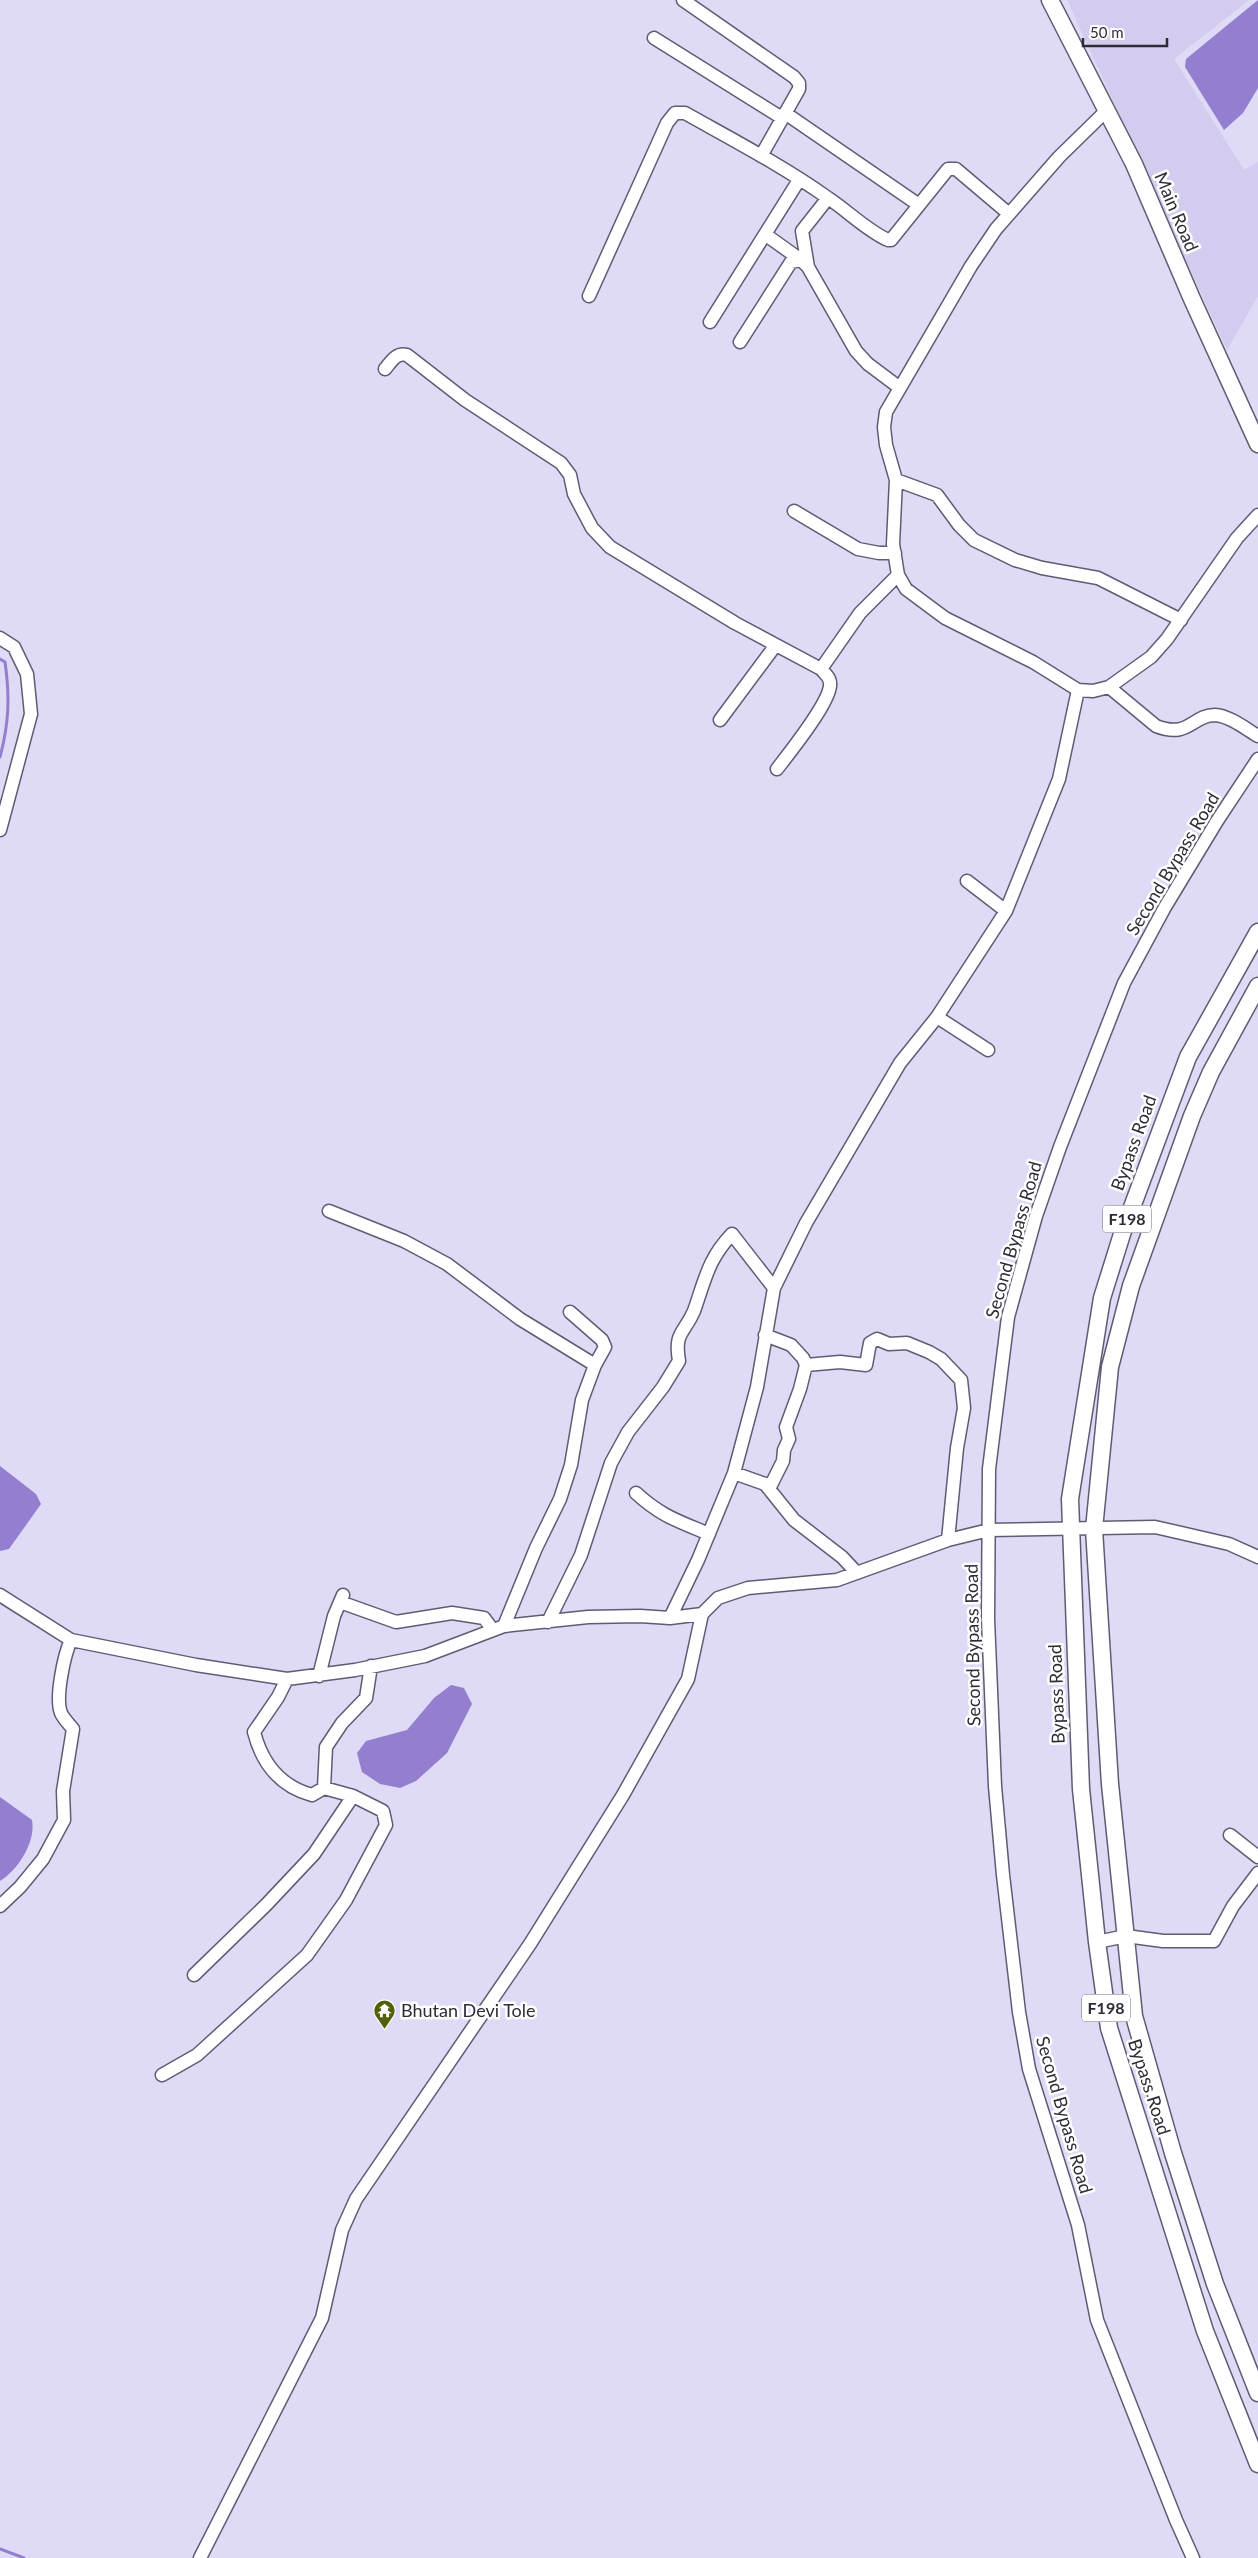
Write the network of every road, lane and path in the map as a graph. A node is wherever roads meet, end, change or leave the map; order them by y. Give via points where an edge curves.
1 (684, 0) edge
2 (1050, 0) edge
3 (654, 38) dead end
4 (1106, 111) junction
5 (784, 115) junction
6 (761, 156) junction
7 (799, 180) junction
8 (828, 198) junction
9 (919, 205) junction
10 (1008, 214) junction
11 (766, 235) junction
12 (805, 263) junction
13 (589, 296) dead end
14 (710, 322) dead end
15 (740, 342) dead end
16 (385, 369) dead end
17 (900, 388) junction
18 (1256, 434) edge
19 (896, 480) junction
20 (794, 511) dead end
21 (1258, 514) edge
22 (895, 553) junction
23 (898, 574) junction
24 (1181, 620) junction
25 (0, 638) edge
26 (775, 646) junction
27 (821, 669) junction
28 (1109, 686) junction
29 (1078, 690) junction
30 (720, 720) dead end
31 (1258, 736) edge
32 (1258, 759) edge
33 (777, 769) dead end
34 (0, 830) edge
35 (967, 881) dead end
36 (1006, 910) junction
37 (1258, 932) edge
38 (1258, 986) edge
39 (937, 1017) junction
40 (988, 1050) dead end
41 (1146, 1166) junction
42 (1170, 1175) junction
43 (330, 1211) dead end
44 (774, 1288) junction
45 (570, 1312) dead end
46 (766, 1335) junction
47 (595, 1365) junction
48 (806, 1365) junction
49 (734, 1473) junction
50 (769, 1489) junction
51 (636, 1493) dead end
52 (1070, 1528) junction
53 (1094, 1529) junction
54 (989, 1530) junction
55 (709, 1534) junction
56 (948, 1540) junction
57 (1258, 1557) edge
58 (856, 1573) junction
59 (0, 1595) edge
60 (702, 1614) junction
61 (670, 1618) junction
62 (548, 1622) junction
63 (499, 1628) junction
64 (71, 1640) junction
65 (371, 1666) junction
66 (319, 1676) junction
67 (287, 1679) junction
68 (324, 1788) junction
69 (352, 1796) junction
70 (1230, 1835) dead end
71 (1258, 1857) edge
72 (1258, 1873) edge
73 (0, 1906) edge
74 (1126, 1936) junction
75 (1097, 1942) junction
76 (194, 1975) dead end
77 (162, 2075) dead end
78 (1229, 2319) junction
79 (1205, 2331) junction
80 (1258, 2393) edge
81 (1258, 2464) edge
82 (200, 2558) edge
83 (1193, 2558) edge

1 - 5 street via 800,83
2 - 4 main road, Main Road
3 - 5 street
4 - 10 street via 1059,156
4 - 18 main road, Main Road via 1134,164 1192,299
5 - 6 street
5 - 9 street
6 - 7 street
6 - 13 street via 685,113 675,113 667,122
7 - 8 street
7 - 11 street
8 - 9 street via 888,240
8 - 12 street via 802,231
9 - 10 street via 951,168
10 - 17 street via 971,266
11 - 12 street
11 - 14 street
12 - 15 street via 791,262
12 - 17 street via 856,351
16 - 26 street via 395,357 407,355 465,400 561,463 570,475 574,494 600,538
17 - 19 street via 886,412 884,427
19 - 22 street
19 - 24 street via 937,495 974,540 1015,560 1098,578
20 - 22 street via 858,549
21 - 24 street via 1237,538
22 - 23 street
23 - 27 street via 860,613
23 - 29 street via 906,589 945,618 1033,662
24 - 28 street via 1151,657
25 - 34 street via 14,647 27,674 31,714
26 - 27 street
26 - 30 street
27 - 33 street via 830,679 830,687 819,710
28 - 29 street via 1093,691
28 - 31 street via 1165,730 1176,731 1213,715 1224,717
29 - 36 street via 1059,779
32 - 54 street, Second Bypass Road via 1193,860 1124,983 1060,1147 1036,1216 1008,1318 989,1469
35 - 36 street
36 - 39 street
37 - 41 main road, Bypass Road / F198 via 1188,1056
38 - 42 main road, Bypass Road / F198 via 1211,1072
39 - 40 street
39 - 44 street via 900,1063 806,1223
41 - 42 main road
41 - 52 main road, Bypass Road / F198 via 1102,1298 1070,1500
42 - 53 main road, Bypass Road / F198 via 1132,1286 1110,1367
43 - 47 street via 404,1241 447,1264 520,1319
44 - 46 street
44 - 62 street via 732,1234 708,1266 693,1312 676,1344 679,1361 628,1432 611,1463 581,1555
45 - 47 street via 602,1340 605,1347
46 - 48 street via 792,1345
46 - 49 street via 757,1387
47 - 63 street via 582,1400 571,1465 560,1499
48 - 50 street via 786,1427 789,1439 783,1461
48 - 56 street via 840,1362 866,1365 870,1343 877,1339 889,1344 907,1343 929,1352 941,1359 961,1380 964,1408
49 - 50 street via 765,1484
49 - 55 street
50 - 58 street via 794,1520 842,1556
51 - 55 street via 654,1510 670,1519
52 - 53 street
52 - 54 street
52 - 75 main road, Bypass Road / F198 via 1081,1780
53 - 57 street via 1155,1527 1229,1544
53 - 74 main road, Bypass Road / F198 via 1110,1784
54 - 56 street
54 - 83 street, Second Bypass Road via 988,1619 995,1786 1002,1876 1029,2069 1078,2225 1098,2320
55 - 61 street
56 - 58 street
58 - 60 street via 828,1581 748,1588 718,1598
59 - 64 street
60 - 61 street
60 - 82 street via 688,1679 623,1795 530,1944 356,2199 342,2230 322,2318
61 - 62 street via 588,1617
62 - 63 street
63 - 65 street via 425,1656
63 - 66 street via 484,1618 452,1613 396,1622 342,1598
64 - 67 street
64 - 73 street via 66,1651 58,1699 61,1714 72,1729 63,1791 64,1820 43,1859
65 - 66 street
65 - 68 street via 366,1698 342,1723 326,1747
66 - 67 street
67 - 68 street via 254,1732 259,1753 278,1779 301,1792 312,1794
68 - 69 street
69 - 76 street via 314,1854
69 - 77 street via 383,1811 386,1825 346,1900 307,1955 197,2055
70 - 71 street
72 - 74 street via 1233,1906 1214,1941 1163,1941
74 - 75 street
74 - 78 main road, Bypass Road / F198 via 1134,2016 1173,2153
75 - 79 main road, Bypass Road / F198 via 1109,2028
78 - 79 main road
78 - 80 main road, Bypass Road / F198
79 - 81 main road, Bypass Road / F198

